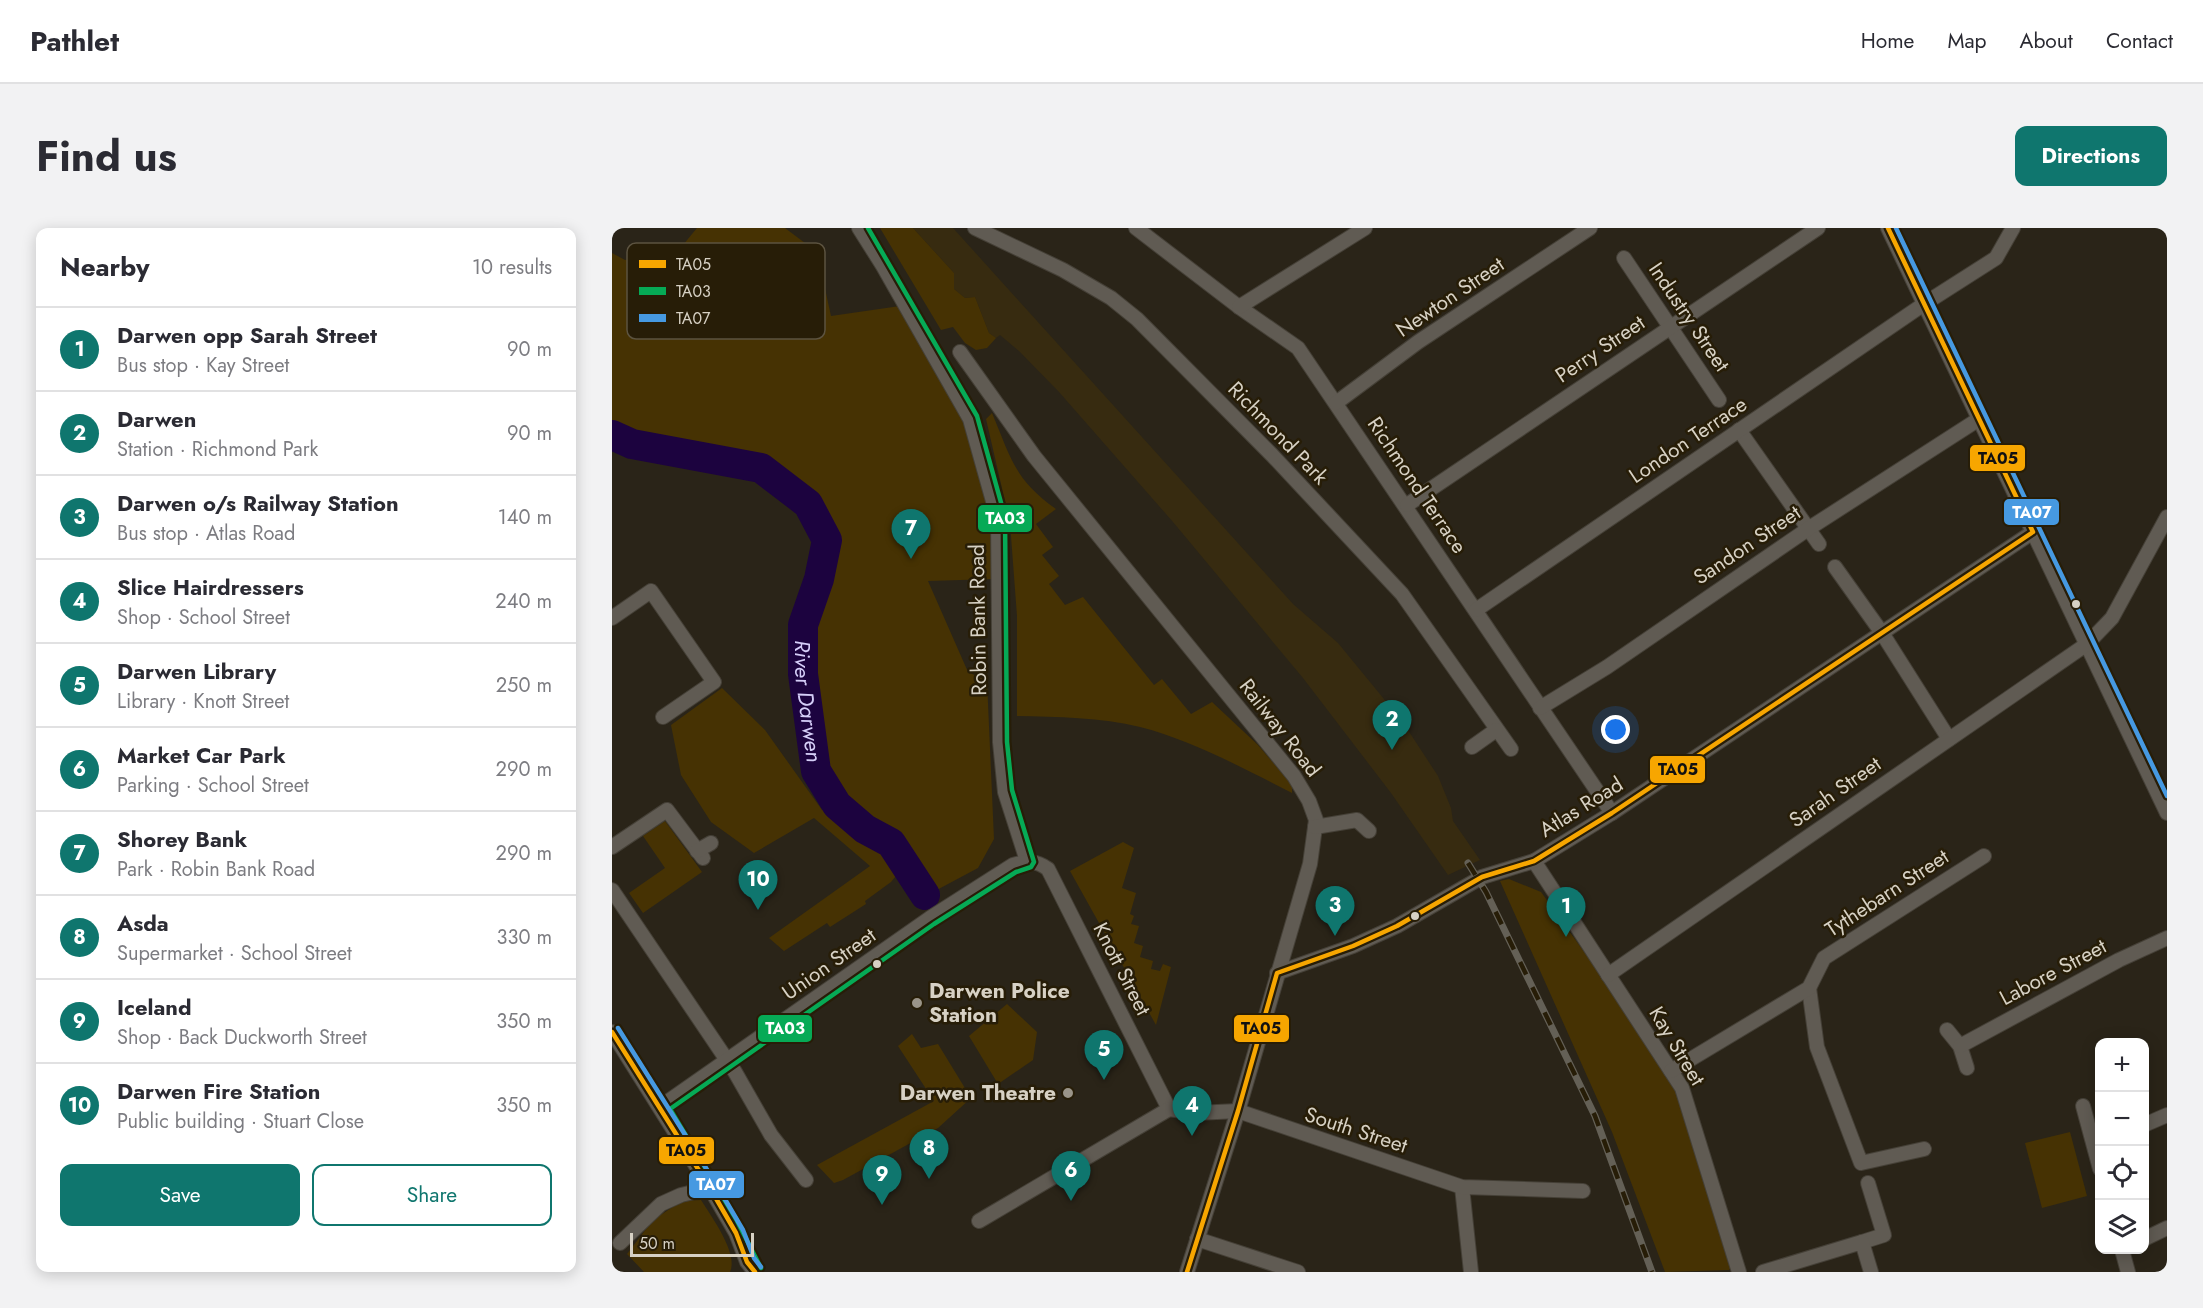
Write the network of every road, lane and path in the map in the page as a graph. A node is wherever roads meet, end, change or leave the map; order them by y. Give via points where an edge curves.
1 (859, 228) edge
2 (975, 228) edge
3 (1137, 228) edge
4 (1365, 228) edge
5 (1590, 228) edge
6 (1818, 228) edge
7 (1888, 228) edge
8 (2013, 228) edge
9 (1624, 258) dead end
10 (1924, 304) junction
11 (1239, 307) junction
12 (1671, 327) junction
13 (960, 352) dead end
14 (1719, 400) dead end
15 (1336, 403) junction
16 (1979, 418) junction
17 (1739, 430) junction
18 (1407, 506) junction
19 (2167, 517) edge
20 (1808, 529) junction
21 (2033, 532) junction
22 (1819, 544) dead end
23 (1835, 567) dead end
24 (1476, 610) junction
25 (612, 618) edge
26 (1882, 633) junction
27 (2087, 644) junction
28 (1540, 708) junction
29 (663, 717) dead end
30 (1496, 730) junction
31 (1949, 739) junction
32 (1472, 747) dead end
33 (1511, 749) dead end
34 (1612, 813) junction
35 (2167, 813) edge
36 (1316, 828) junction
37 (1369, 831) dead end
38 (711, 843) dead end
39 (612, 847) edge
40 (1984, 856) dead end
41 (1027, 861) junction
42 (1534, 861) junction
43 (612, 890) edge
44 (2167, 938) edge
45 (1277, 973) junction
46 (1608, 975) junction
47 (1809, 988) junction
48 (1947, 1030) dead end
49 (612, 1032) edge
50 (1960, 1046) junction
51 (726, 1062) junction
52 (1967, 1068) dead end
53 (1671, 1071) junction
54 (2083, 1106) dead end
55 (660, 1107) junction
56 (1169, 1109) junction
57 (1238, 1111) junction
58 (2167, 1114) edge
59 (2149, 1123) edge
60 (2097, 1146) edge
61 (1924, 1149) dead end
62 (806, 1180) dead end
63 (1868, 1183) dead end
64 (1462, 1187) junction
65 (710, 1188) junction
66 (1583, 1191) dead end
67 (979, 1221) dead end
68 (2167, 1228) edge
69 (2149, 1237) edge
70 (1197, 1239) junction
71 (1862, 1242) junction
72 (620, 1243) dead end
73 (2124, 1254) edge
74 (750, 1269) edge
75 (1187, 1272) edge
76 (1298, 1272) edge
77 (1471, 1272) edge
78 (1739, 1272) edge
79 (1763, 1272) edge
80 (1871, 1272) edge
81 (2128, 1272) edge

1 - 41 street, Robin Bank Road via 970,418 998,519 1000,742 1005,792
2 - 30 street, Richmond Park via 1063,270 1111,298 1137,319 1402,594
3 - 11 street, Richmond Terrace
4 - 11 street
5 - 15 street, Newton Street via 1418,342
6 - 12 street, Perry Street
7 - 10 street
8 - 10 street, London Terrace via 1996,258
9 - 12 street, Industry Street
10 - 16 street
10 - 17 street, London Terrace
11 - 15 street, Richmond Terrace via 1298,348
12 - 14 street, Industry Street
12 - 18 street, Perry Street
13 - 36 street, Railway Road via 1034,456 1294,776 1309,801
15 - 18 street, Richmond Terrace
16 - 20 street, Sandon Street
16 - 21 street
17 - 20 street
17 - 24 street, London Terrace
18 - 24 street, Richmond Terrace
19 - 27 street, Sarah Street via 2112,618
20 - 22 street
20 - 28 street, Sandon Street via 1607,667
21 - 26 street, Atlas Road
21 - 27 street
23 - 26 street
24 - 28 street, Richmond Terrace
25 - 29 street via 651,591 714,682
26 - 31 street
26 - 34 street, Atlas Road
27 - 31 street, Sarah Street
27 - 35 street
28 - 34 street, Richmond Terrace
30 - 32 street
30 - 33 street, Richmond Park
31 - 46 street, Sarah Street
34 - 42 street, Atlas Road
36 - 37 street via 1357,820
36 - 45 street, Railway Road via 1309,885
38 - 39 street via 700,855 668,810
40 - 47 street, Tythebarn Street via 1824,958
41 - 51 street, Union Street via 1013,865 930,918
41 - 56 street, Knott Street via 1048,869
42 - 45 street, Atlas Road via 1482,877 1422,913 1353,946
42 - 46 street, Kay Street
43 - 51 street
44 - 50 street, Labore Street
45 - 57 street, Railway Road
46 - 53 street, Kay Street
47 - 53 street
47 - 61 street via 1816,1047 1861,1163
48 - 50 street
49 - 55 street
50 - 52 street
51 - 55 street, Union Street
51 - 62 street via 771,1135
53 - 78 street, Kay Street via 1682,1088
54 - 60 street
55 - 65 street
56 - 57 street via 1196,1113
56 - 67 street
57 - 64 street, South Street
57 - 70 street, Railway Road
58 - 59 street
63 - 71 street via 1884,1235
64 - 66 street, South Street
64 - 77 street
65 - 72 street via 661,1204
65 - 74 street via 736,1233
68 - 69 street
70 - 75 street, Railway Road
70 - 76 street
71 - 79 street
71 - 80 street
73 - 81 street

